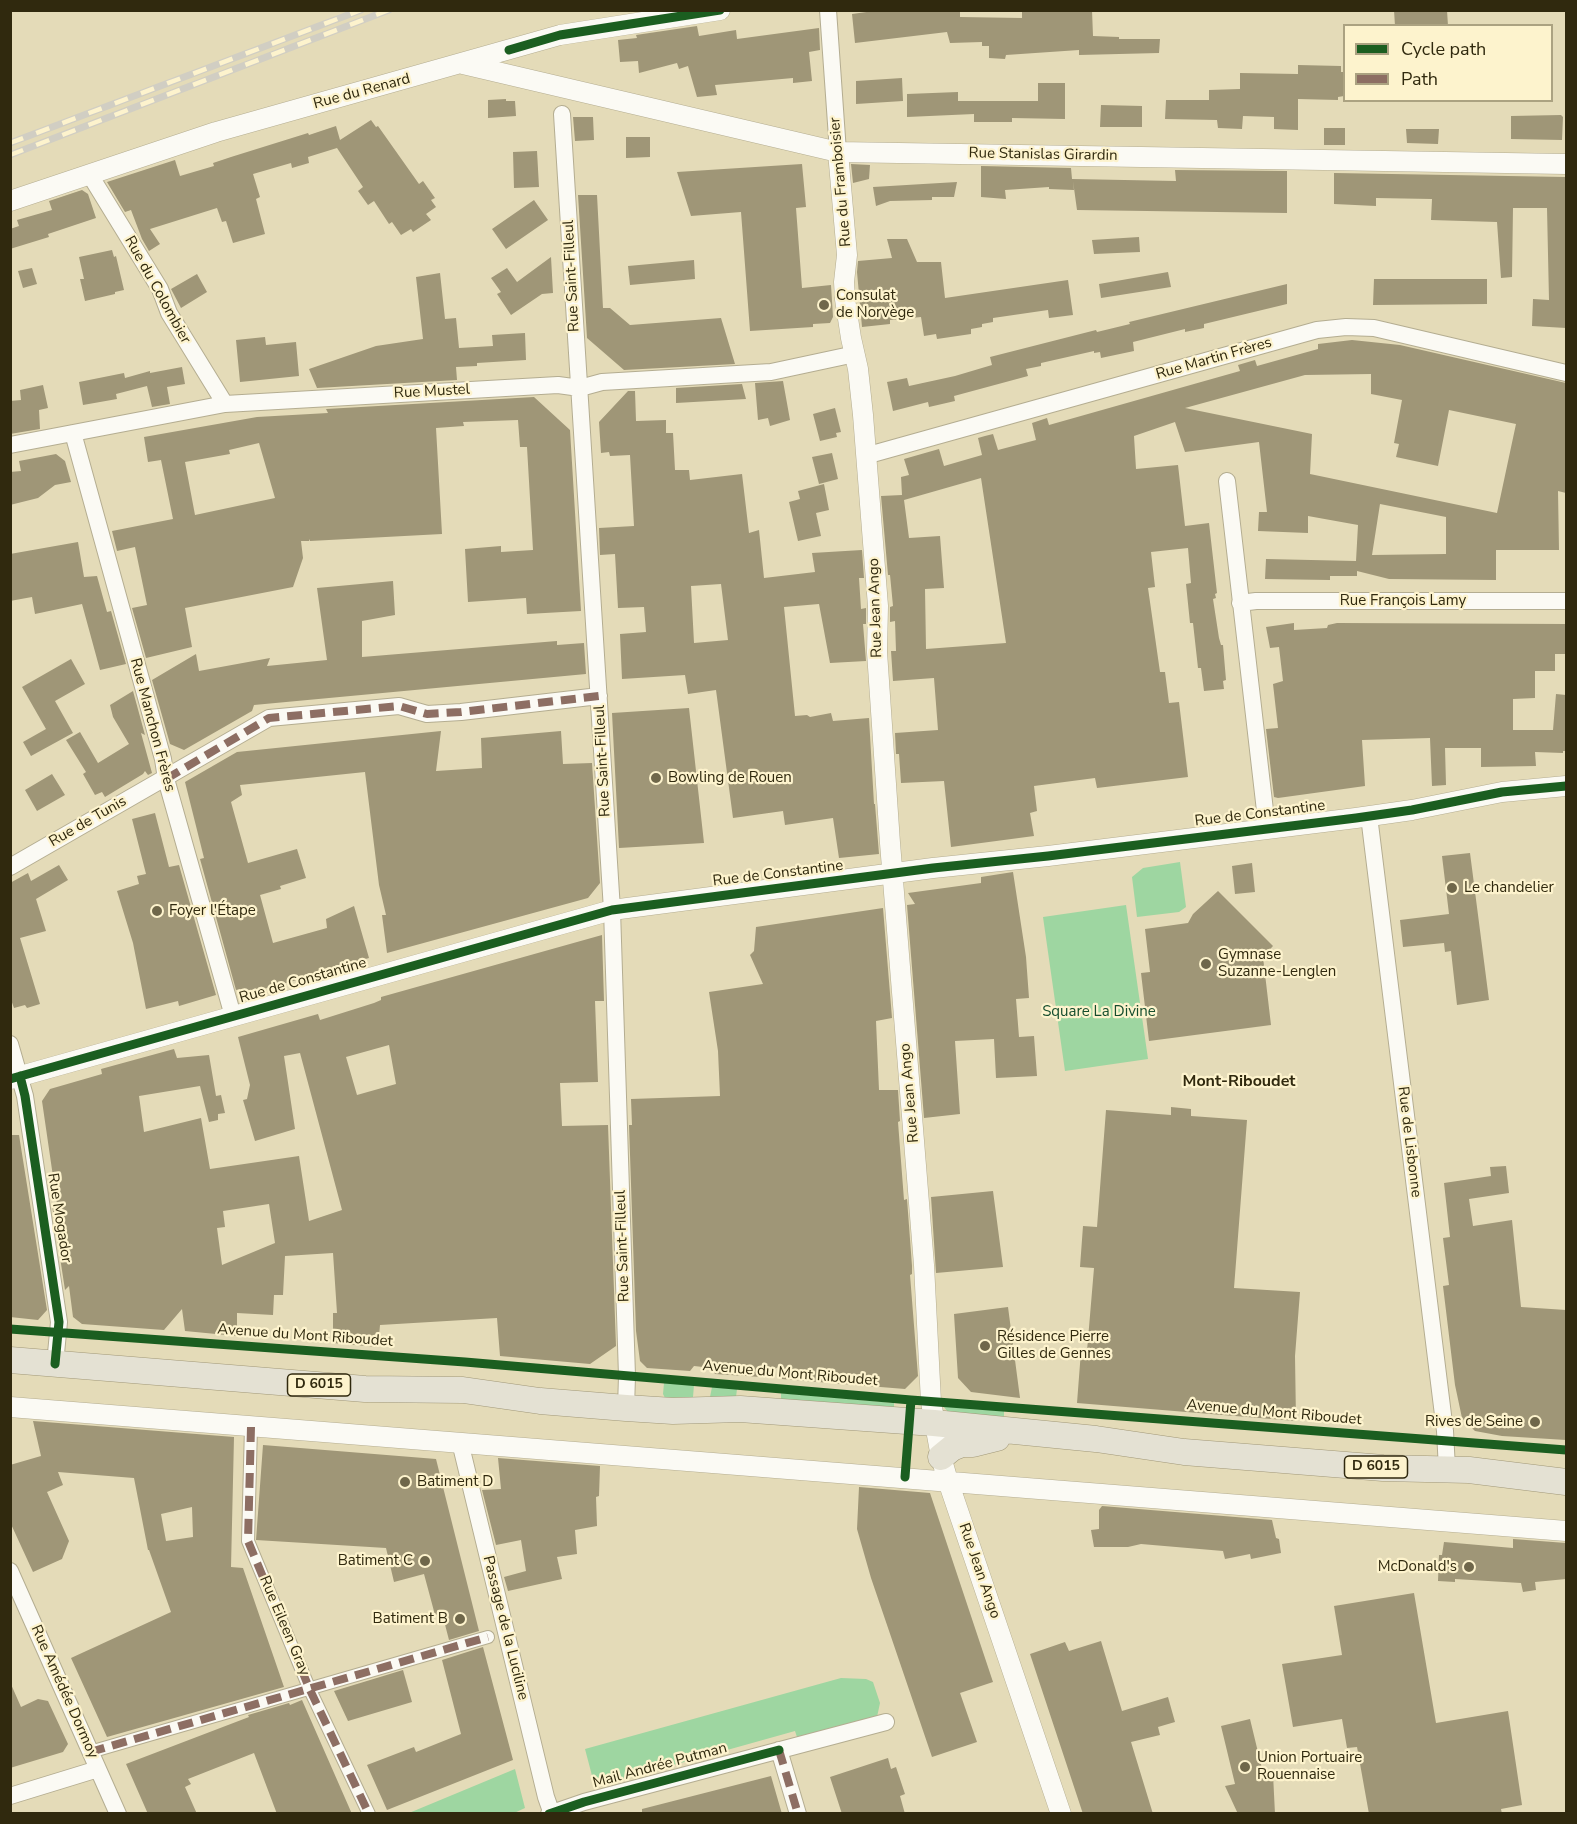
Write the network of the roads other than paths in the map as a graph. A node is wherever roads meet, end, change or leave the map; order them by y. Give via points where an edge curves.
1 (720, 10) edge
2 (828, 10) edge
3 (509, 50) junction
4 (463, 64) junction
5 (528, 79) junction
6 (562, 114) dead end
7 (838, 152) junction
8 (1566, 164) edge
9 (90, 175) junction
10 (10, 201) edge
11 (855, 354) junction
12 (1566, 373) edge
13 (580, 388) junction
14 (225, 404) junction
15 (73, 433) junction
16 (10, 445) edge
17 (866, 456) junction
18 (1227, 481) dead end
19 (1566, 601) edge
20 (1240, 603) junction
21 (599, 696) junction
22 (166, 779) junction
23 (1566, 786) edge
24 (1369, 816) junction
25 (1267, 828) junction
26 (10, 867) edge
27 (893, 874) junction
28 (612, 910) junction
29 (233, 1016) junction
30 (10, 1044) edge
31 (15, 1078) edge
32 (10, 1360) edge
33 (54, 1364) junction
34 (10, 1407) edge
35 (626, 1408) junction
36 (934, 1423) junction
37 (250, 1427) junction
38 (1018, 1432) junction
39 (460, 1442) junction
40 (945, 1469) junction
41 (1447, 1469) junction
42 (1566, 1482) edge
43 (1566, 1531) edge
44 (10, 1571) edge
45 (488, 1637) dead end
46 (310, 1690) junction
47 (886, 1722) dead end
48 (779, 1750) junction
49 (90, 1752) junction
50 (98, 1769) junction
51 (10, 1796) edge
52 (551, 1813) edge
53 (118, 1814) edge
54 (369, 1814) edge
55 (798, 1814) edge
56 (1060, 1814) edge

1 - 3 street, Rue du Renard via 560,35
2 - 7 street, Rue du Framboisier
3 - 4 street, Rue du Renard
3 - 5 street
4 - 5 street, Rue Stanislas Girardin
4 - 9 street, Rue du Renard via 216,132
5 - 7 street, Rue Stanislas Girardin
6 - 13 street, Rue Saint-Filleul
7 - 8 street, Rue Stanislas Girardin
7 - 11 street, Rue du Framboisier via 847,255 845,291
9 - 10 street, Rue du Renard
9 - 14 street, Rue du Colombier
11 - 13 street, Rue Mustel via 771,372 602,382
11 - 17 street, Rue Jean Ango
12 - 17 street, Rue Martin Frères via 1374,328 1317,330
13 - 14 street, Rue Mustel via 558,385
13 - 21 street, Rue Saint-Filleul
14 - 15 street, Rue Mustel
15 - 16 street, Rue Mustel
15 - 22 street, Rue Manchon Frères
17 - 27 street, Rue Jean Ango
18 - 20 street
19 - 20 street, Rue François Lamy
20 - 25 street
21 - 22 street, Rue de Tunis via 461,712 427,714 399,706 269,718
21 - 28 street, Rue Saint-Filleul
22 - 26 street, Rue de Tunis
22 - 29 street, Rue Manchon Frères
23 - 24 street, Rue de Constantine via 1502,792
24 - 25 street, Rue de Constantine
24 - 41 street, Rue de Lisbonne
25 - 27 street, Rue de Constantine
27 - 28 street, Rue de Constantine
27 - 36 street, Rue Jean Ango
28 - 29 street, Rue de Constantine
28 - 35 street, Rue Saint-Filleul
29 - 31 street, Rue de Constantine
30 - 31 street, Rue Mogador
31 - 33 street, Rue Mogador via 25,1096 59,1322
32 - 33 main road, D 6015
33 - 35 main road, D 6015 via 365,1389 463,1390
34 - 37 street
35 - 36 main road, D 6015 via 740,1409
36 - 38 main road, D 6015
36 - 40 street, Rue Jean Ango
37 - 39 street
37 - 46 street, Rue Eileen Gray via 248,1542
38 - 40 main road, D 6015 via 952,1448
38 - 41 main road, D 6015 via 1263,1459
39 - 40 street
39 - 52 street, Passage de la Luciline
40 - 43 street
40 - 56 street, Rue Jean Ango
41 - 42 main road, D 6015
44 - 49 street, Rue Amédée Dormoy
45 - 46 street
46 - 49 street
46 - 54 street, Rue Eileen Gray
47 - 48 street, Mail Andrée Putman
48 - 52 street, Mail Andrée Putman
48 - 55 street
49 - 50 street, Rue Amédée Dormoy
50 - 51 street
50 - 53 street, Rue Amédée Dormoy

